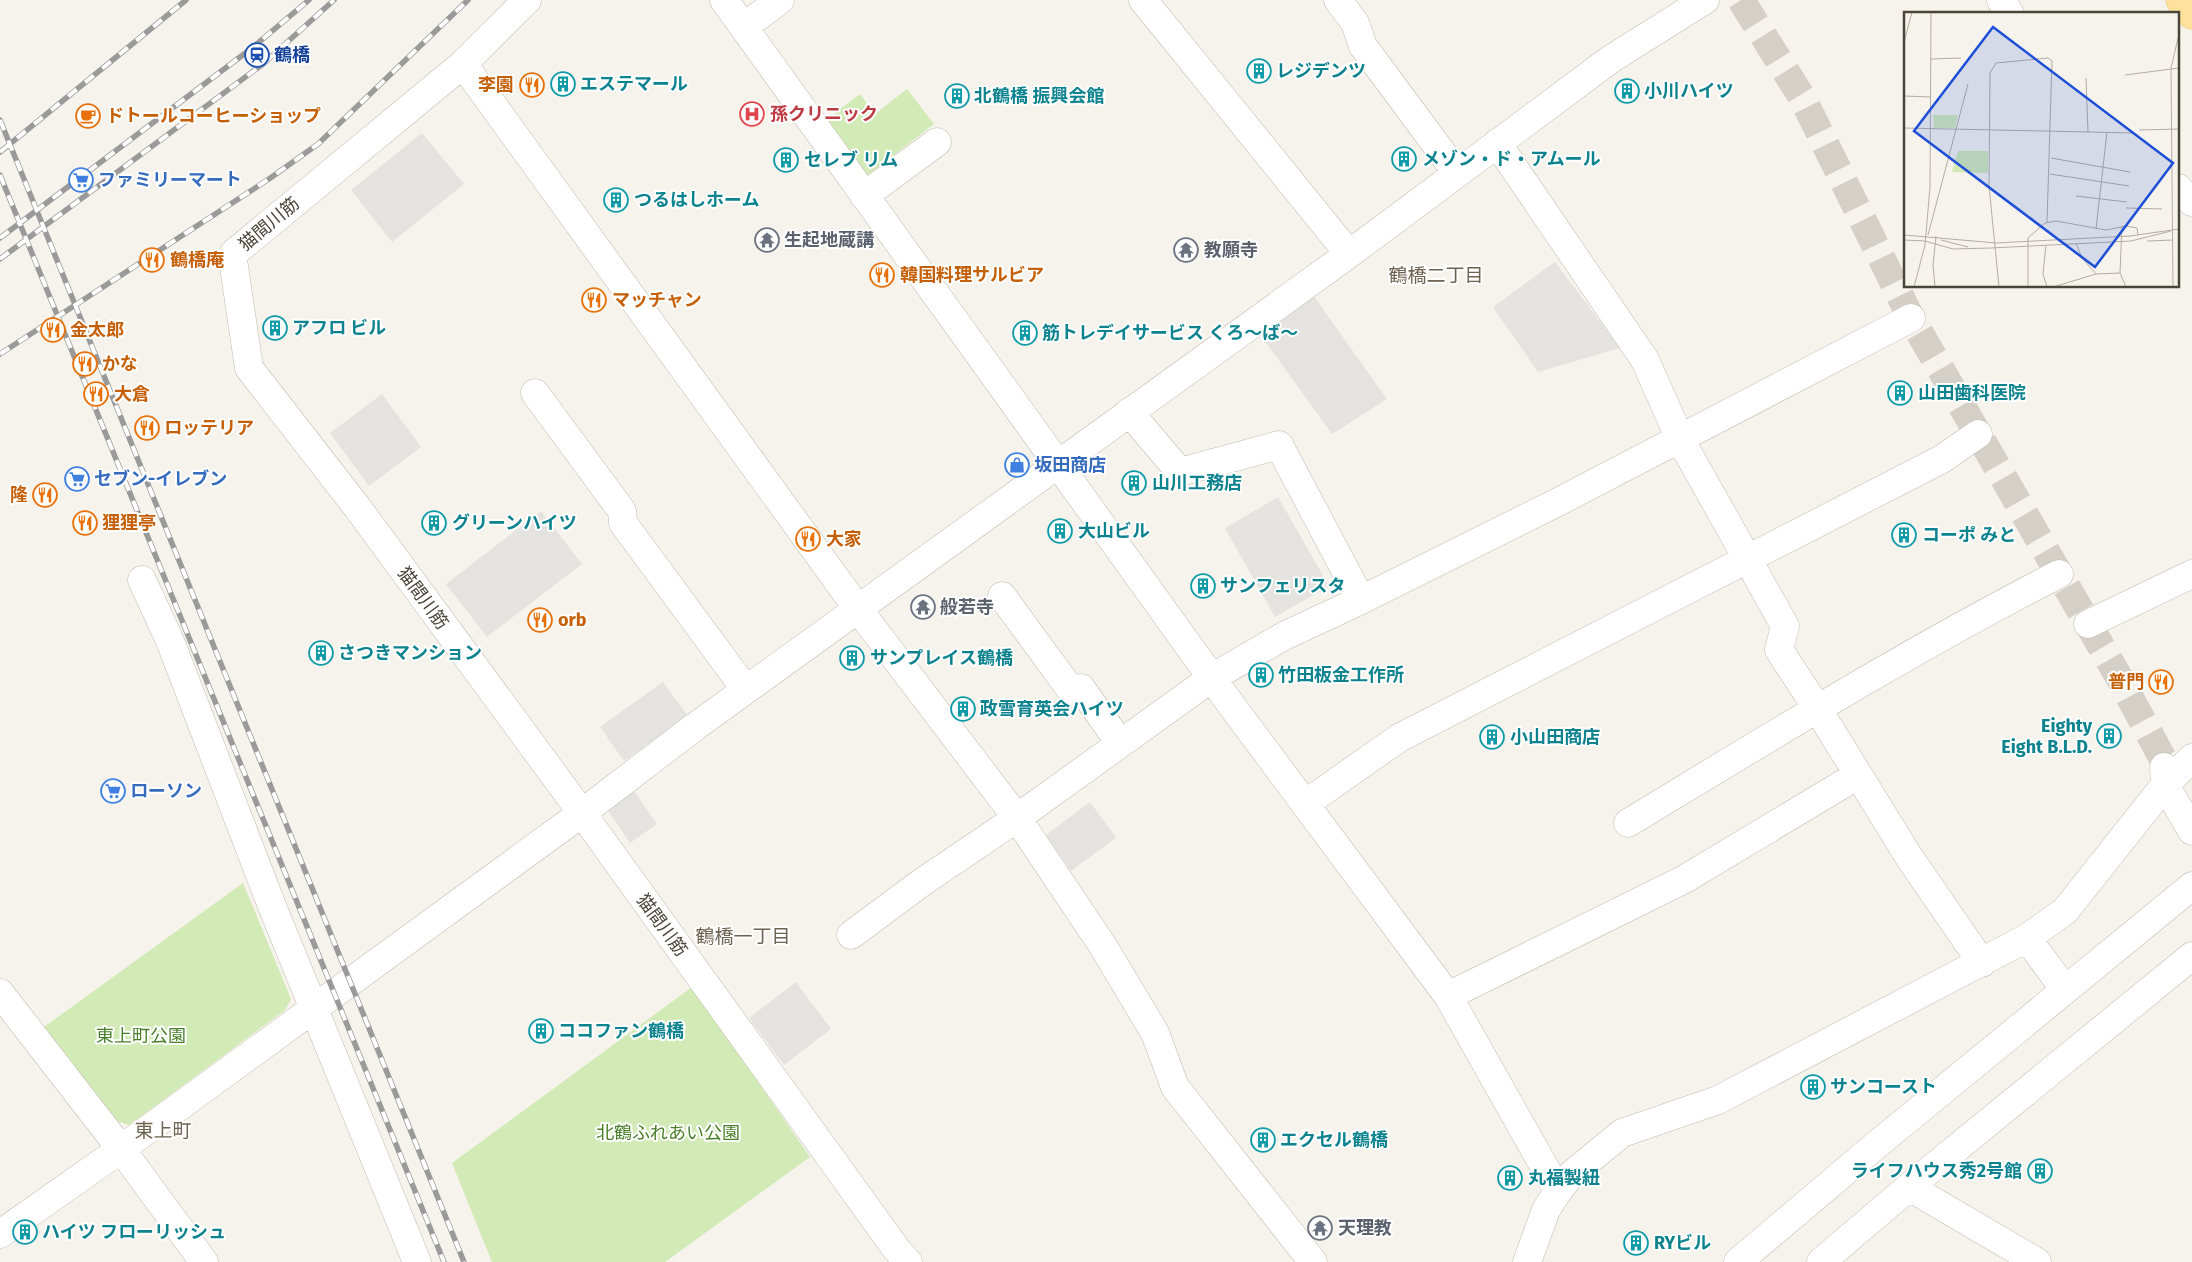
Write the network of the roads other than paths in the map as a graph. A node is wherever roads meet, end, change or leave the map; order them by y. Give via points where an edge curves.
1 (527, 0) edge
2 (724, 0) edge
3 (780, 0) edge
4 (1142, 0) edge
5 (1338, 0) edge
6 (1705, 0) edge
7 (2001, 0) edge
8 (2180, 0) edge
9 (2009, 12) edge
10 (2192, 15) edge
11 (744, 26) junction
12 (463, 64) junction
13 (937, 142) dead end
14 (1497, 143) junction
15 (1457, 173) junction
16 (2180, 190) edge
17 (864, 196) junction
18 (2192, 202) edge
19 (1349, 254) junction
20 (1911, 318) dead end
21 (534, 393) dead end
22 (1130, 412) junction
23 (1978, 434) dead end
24 (1680, 439) junction
25 (1057, 464) junction
26 (1748, 559) junction
27 (2059, 574) dead end
28 (2192, 574) edge
29 (142, 580) dead end
30 (1002, 596) dead end
31 (1361, 600) junction
32 (858, 609) junction
33 (2088, 624) dead end
34 (1213, 677) junction
35 (746, 690) junction
36 (1817, 708) junction
37 (1120, 743) junction
38 (2192, 758) edge
39 (2164, 773) junction
40 (1858, 774) junction
41 (1305, 804) junction
42 (582, 813) junction
43 (1017, 818) junction
44 (1628, 823) dead end
45 (2192, 831) edge
46 (2192, 886) edge
47 (851, 935) dead end
48 (2026, 938) junction
49 (2192, 956) edge
50 (1982, 963) junction
51 (2065, 990) junction
52 (0, 993) edge
53 (1448, 996) junction
54 (314, 1007) junction
55 (121, 1149) junction
56 (1909, 1187) junction
57 (1558, 1191) junction
58 (0, 1234) edge
59 (193, 1258) edge
60 (418, 1262) edge
61 (908, 1262) edge
62 (1314, 1262) edge
63 (1527, 1262) edge
64 (1738, 1262) edge
65 (1821, 1262) edge
66 (2037, 1262) edge

1 - 12 street, 猫間川筋
2 - 11 street
3 - 11 street
4 - 19 street
5 - 15 street via 1355,23 1363,46
6 - 14 street via 1610,59
7 - 9 street
8 - 10 main road
11 - 17 street
12 - 32 street
12 - 42 street, 猫間川筋 via 234,252 248,368 357,507
13 - 17 street
14 - 15 street
14 - 24 street via 1645,360
15 - 19 street
16 - 18 street
17 - 25 street
19 - 22 street
20 - 24 street
21 - 35 street via 622,511 623,523
22 - 25 street
22 - 31 street via 1180,472 1279,444
23 - 26 street via 1942,459
24 - 26 street
24 - 31 street
25 - 32 street
25 - 34 street
26 - 36 street via 1786,626 1779,650
26 - 41 street via 1399,738
27 - 36 street
28 - 33 street
29 - 54 street via 170,641
30 - 37 street via 1073,693 1080,688
31 - 34 street via 1284,636
32 - 35 street
32 - 43 street
34 - 37 street
34 - 41 street
35 - 42 street
36 - 40 street
36 - 44 street
37 - 43 street
38 - 39 street
39 - 45 street
39 - 48 street via 2065,912
40 - 50 street via 1909,857
40 - 53 street via 1683,880
41 - 53 street
42 - 54 street
42 - 61 street, 猫間川筋
43 - 47 street
43 - 62 street via 1103,946 1155,1033 1175,1087
46 - 51 street
48 - 50 street
48 - 51 street
49 - 56 street
50 - 57 street via 1718,1100 1622,1133 1571,1175
51 - 64 street
52 - 55 street
53 - 57 street
54 - 55 street
54 - 60 street
55 - 58 street
55 - 59 street
56 - 65 street
56 - 66 street
57 - 63 street via 1546,1210

